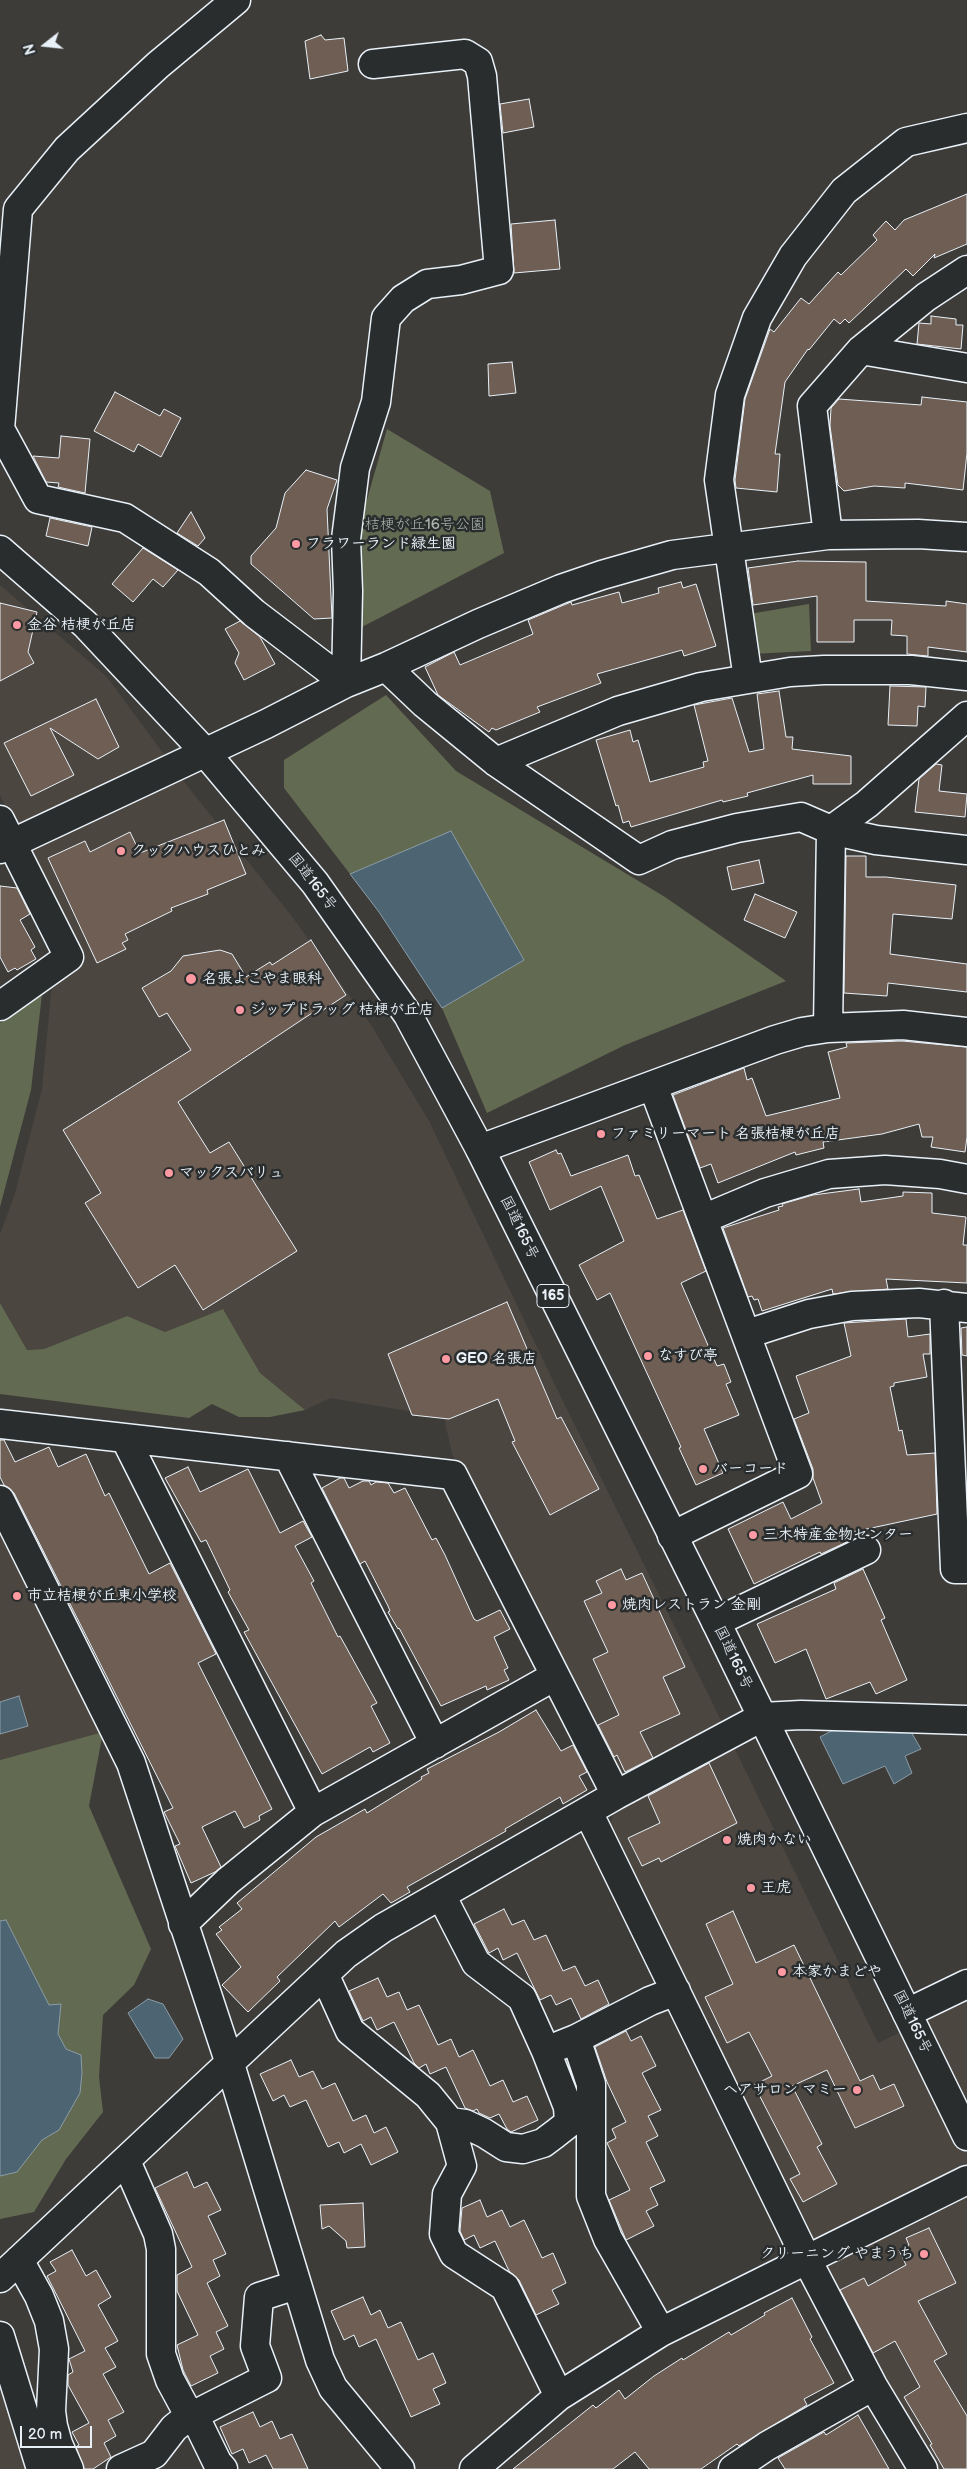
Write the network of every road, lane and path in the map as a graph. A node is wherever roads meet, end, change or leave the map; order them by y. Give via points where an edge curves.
1 (236, 0) edge
2 (373, 64) dead end
3 (967, 128) edge
4 (967, 270) edge
5 (5, 290) edge
6 (861, 350) junction
7 (967, 368) edge
8 (828, 535) junction
9 (967, 537) edge
10 (730, 546) junction
11 (0, 550) edge
12 (386, 668) junction
13 (967, 676) edge
14 (748, 679) junction
15 (346, 683) junction
16 (967, 716) edge
17 (204, 751) junction
18 (496, 762) junction
19 (831, 830) junction
20 (4, 837) edge
21 (967, 850) edge
22 (0, 1006) edge
23 (828, 1028) junction
24 (967, 1032) edge
25 (653, 1086) junction
26 (480, 1149) junction
27 (967, 1179) edge
28 (703, 1219) junction
29 (955, 1306) edge
30 (747, 1334) junction
31 (0, 1424) edge
32 (125, 1438) junction
33 (288, 1456) junction
34 (0, 1500) edge
35 (672, 1536) junction
36 (866, 1550) dead end
37 (967, 1569) edge
38 (716, 1622) junction
39 (555, 1676) junction
40 (762, 1717) junction
41 (967, 1720) edge
42 (435, 1744) junction
43 (616, 1795) junction
44 (313, 1812) junction
45 (588, 1812) junction
46 (441, 1895) junction
47 (183, 1924) junction
48 (325, 1976) junction
49 (967, 1984) edge
50 (676, 1991) junction
51 (907, 2013) junction
52 (576, 2038) junction
53 (546, 2051) junction
54 (230, 2064) junction
55 (450, 2122) junction
56 (967, 2136) edge
57 (126, 2161) junction
58 (967, 2180) edge
59 (806, 2258) junction
60 (9, 2270) edge
61 (296, 2285) junction
62 (661, 2332) junction
63 (0, 2336) edge
64 (873, 2386) junction
65 (559, 2396) junction
66 (192, 2416) junction
67 (41, 2469) edge
68 (69, 2469) edge
69 (121, 2469) edge
70 (223, 2469) edge
71 (400, 2469) edge
72 (474, 2469) edge
73 (733, 2469) edge
74 (922, 2469) edge

1 - 5 main road via 158,65 68,149 18,209
2 - 15 main road via 465,54 478,62 482,76 499,270 428,284 403,299 386,318 376,402 355,468 346,539
3 - 10 main road via 906,142 844,191 792,256 757,318 730,395 719,480
4 - 6 main road via 926,297
5 - 15 main road via 0,429 38,499 125,518 209,572 254,613
6 - 7 main road
6 - 8 main road via 812,406
8 - 9 main road
8 - 10 main road
10 - 12 main road via 672,555 561,589
10 - 14 main road
11 - 17 main road, 国道165号 / 165 via 86,624
12 - 15 main road
12 - 18 main road
13 - 14 main road via 868,669 790,672
14 - 18 main road via 626,708
15 - 17 main road
16 - 19 main road via 867,804
17 - 20 main road
17 - 26 main road, 国道165号 / 165 via 315,883 408,1015
18 - 19 main road via 638,860 672,845 737,828 801,817
19 - 21 main road via 876,840
19 - 23 main road
20 - 22 main road via 68,957
23 - 24 main road via 903,1025
23 - 25 main road via 775,1040
25 - 26 main road
25 - 28 main road
26 - 35 main road, 国道165号 / 165
27 - 28 main road via 885,1170 829,1174 765,1193
28 - 30 main road
29 - 30 main road via 883,1303 830,1309
29 - 37 main road via 955,1569
30 - 35 main road via 798,1474
31 - 32 main road
32 - 33 main road
32 - 44 main road
33 - 39 main road via 453,1475
33 - 42 main road
34 - 47 main road via 131,1763
35 - 38 main road, 国道165号 / 165
36 - 38 main road
38 - 40 main road, 国道165号 / 165
39 - 42 main road
39 - 43 main road
40 - 41 main road via 801,1715
40 - 43 main road
40 - 51 main road, 国道165号 / 165
42 - 44 main road
43 - 45 main road
44 - 47 main road via 228,1881
45 - 46 main road
45 - 50 main road
46 - 48 main road via 382,1928 346,1954
46 - 53 main road via 476,1963 522,1998
47 - 54 main road
48 - 54 main road
48 - 55 main road via 350,2031 428,2095
49 - 51 main road
50 - 52 main road
50 - 59 main road
51 - 56 main road, 国道165号 / 165
52 - 53 main road
52 - 62 main road via 591,2084 591,2196 608,2239
53 - 55 main road via 568,2107 569,2123 543,2143 523,2148 506,2147 465,2124
54 - 57 main road
54 - 61 main road
55 - 65 main road via 462,2166 448,2194 444,2234 454,2254 506,2287
57 - 60 main road
57 - 66 main road via 158,2234 161,2249 161,2354 167,2374
58 - 59 main road
59 - 62 main road
59 - 64 main road
60 - 68 main road via 39,2296 49,2321 54,2349 53,2426
61 - 66 main road via 259,2297 255,2346 268,2378
61 - 71 main road via 320,2360 333,2388
62 - 65 main road
63 - 67 main road
64 - 73 main road
64 - 74 main road
65 - 72 main road
66 - 69 main road via 174,2428 154,2454
66 - 70 main road via 216,2462

